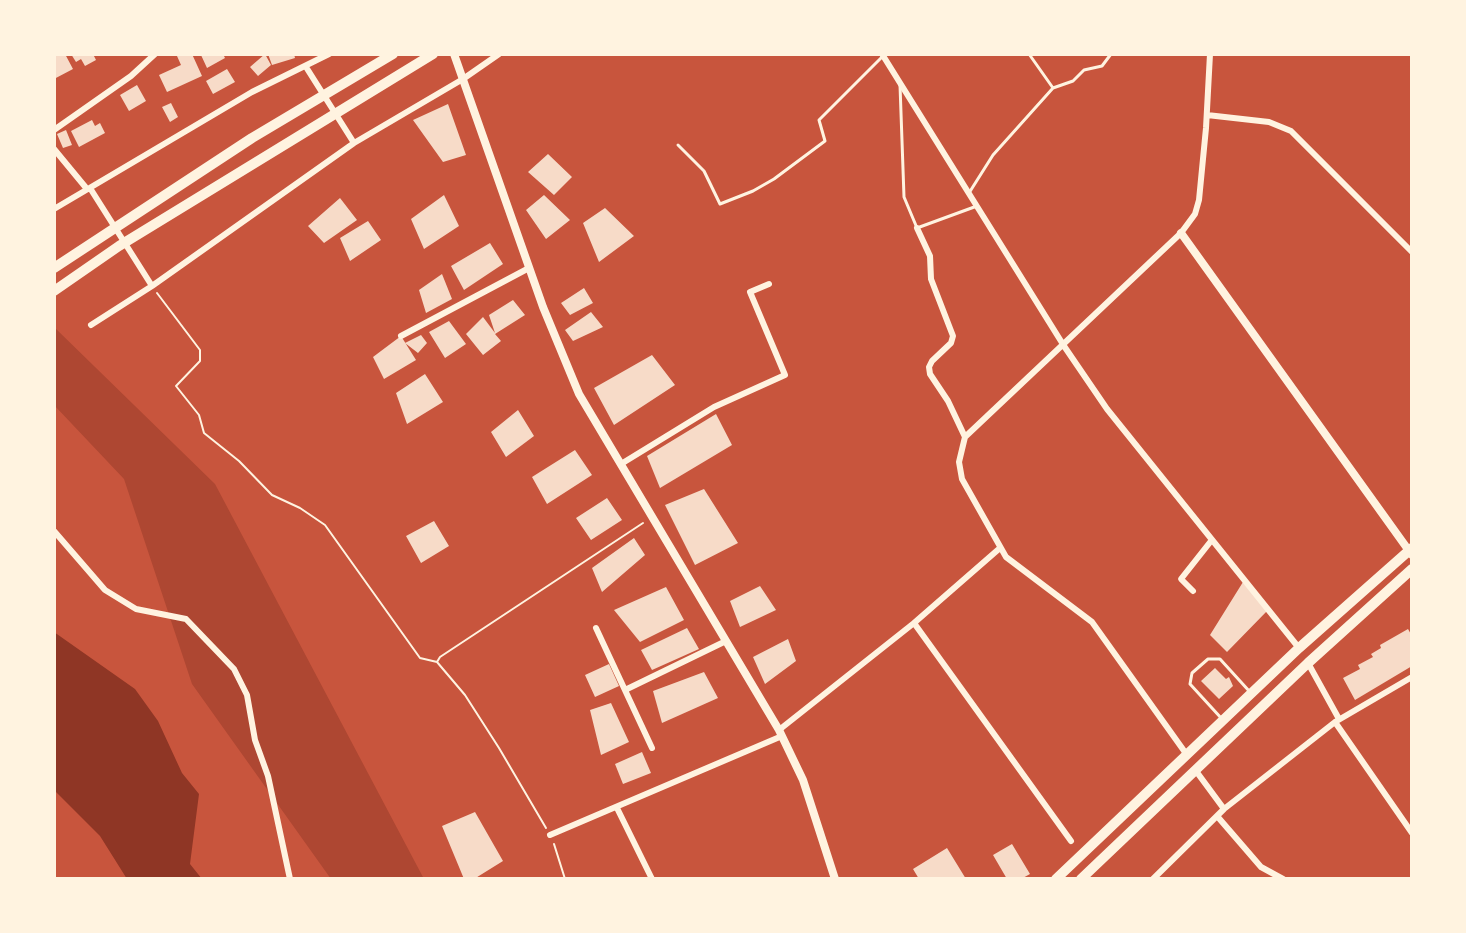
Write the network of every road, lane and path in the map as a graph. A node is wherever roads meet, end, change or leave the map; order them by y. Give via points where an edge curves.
1 (155, 54) edge
2 (328, 54) edge
3 (393, 54) edge
4 (433, 54) edge
5 (454, 54) edge
6 (499, 54) edge
7 (1029, 54) edge
8 (1111, 54) edge
9 (1210, 54) edge
10 (883, 55) edge
11 (306, 67) junction
12 (462, 74) junction
13 (900, 84) junction
14 (1053, 88) junction
15 (1207, 115) junction
16 (54, 130) edge
17 (354, 143) junction
18 (678, 145) dead end
19 (54, 149) edge
20 (89, 188) junction
21 (969, 193) junction
22 (977, 205) junction
23 (54, 209) edge
24 (917, 228) junction
25 (1181, 233) junction
26 (1412, 252) edge
27 (54, 268) edge
28 (529, 268) junction
29 (769, 284) dead end
30 (152, 286) junction
31 (54, 291) edge
32 (91, 325) dead end
33 (401, 336) dead end
34 (1064, 346) junction
35 (965, 437) junction
36 (621, 464) junction
37 (653, 517) junction
38 (54, 531) edge
39 (1211, 541) junction
40 (1000, 548) junction
41 (1411, 551) edge
42 (1412, 569) edge
43 (1193, 591) dead end
44 (914, 623) junction
45 (596, 628) dead end
46 (726, 641) junction
47 (1299, 648) junction
48 (437, 662) junction
49 (1308, 663) junction
50 (1412, 677) edge
51 (625, 690) junction
52 (1252, 694) junction
53 (1223, 720) junction
54 (1337, 720) junction
55 (781, 733) junction
56 (652, 748) dead end
57 (1187, 754) junction
58 (1196, 771) junction
59 (617, 808) junction
60 (1224, 809) junction
61 (1217, 816) junction
62 (1412, 833) edge
63 (550, 835) junction
64 (1071, 841) dead end
65 (290, 879) edge
66 (566, 879) edge
67 (652, 879) edge
68 (835, 879) edge
69 (1056, 879) edge
70 (1081, 879) edge
71 (1153, 879) edge
72 (1283, 879) edge

1 - 16 street via 131,76
2 - 11 street
3 - 27 highway via 252,138
4 - 31 highway via 119,246
5 - 12 main road
6 - 12 street
7 - 14 lane
8 - 14 lane via 1102,66 1084,70 1073,81
9 - 15 street
10 - 13 street
10 - 18 lane via 819,120 825,141 753,191 720,204 704,171
11 - 17 street
11 - 20 street via 252,92
12 - 17 street
12 - 28 main road
13 - 21 street
13 - 24 lane via 904,197
14 - 21 lane via 993,155
15 - 25 street via 1199,200 1195,214
15 - 26 street via 1269,122 1291,131
17 - 30 street
19 - 20 street
20 - 23 street
20 - 30 street
21 - 22 street
22 - 24 lane
22 - 34 street
24 - 35 street via 930,256 931,279 953,336 932,361 930,374
25 - 34 street
25 - 41 street
28 - 33 street
28 - 36 main road via 579,394
29 - 36 street via 750,292 785,375 714,407
30 - 32 street
30 - 48 path via 200,351 200,361 176,386 199,415 204,434 239,461 272,495 325,525 420,658
34 - 35 street
34 - 39 street via 1107,410
35 - 40 street via 958,462 962,479
36 - 37 main road
37 - 46 main road
37 - 48 path
38 - 65 street via 105,590 136,609 186,619 234,669 247,695
39 - 43 street via 1181,579
39 - 47 street
40 - 44 street
40 - 57 street via 1006,557 1092,622
41 - 47 highway
42 - 49 highway
44 - 55 street
44 - 64 street
45 - 51 street
46 - 51 street
46 - 55 main road
47 - 52 highway
48 - 63 path via 494,739
49 - 54 street
49 - 58 highway
50 - 54 street
51 - 56 street
52 - 53 highway
52 - 53 lane via 1220,660 1208,658 1192,673 1190,684
53 - 57 highway
54 - 60 street
54 - 62 street
55 - 59 street
55 - 68 main road via 802,780
57 - 69 highway
58 - 60 street
58 - 70 highway
59 - 63 street
59 - 67 street
60 - 61 street
61 - 71 street
61 - 72 street via 1261,867
63 - 66 path

